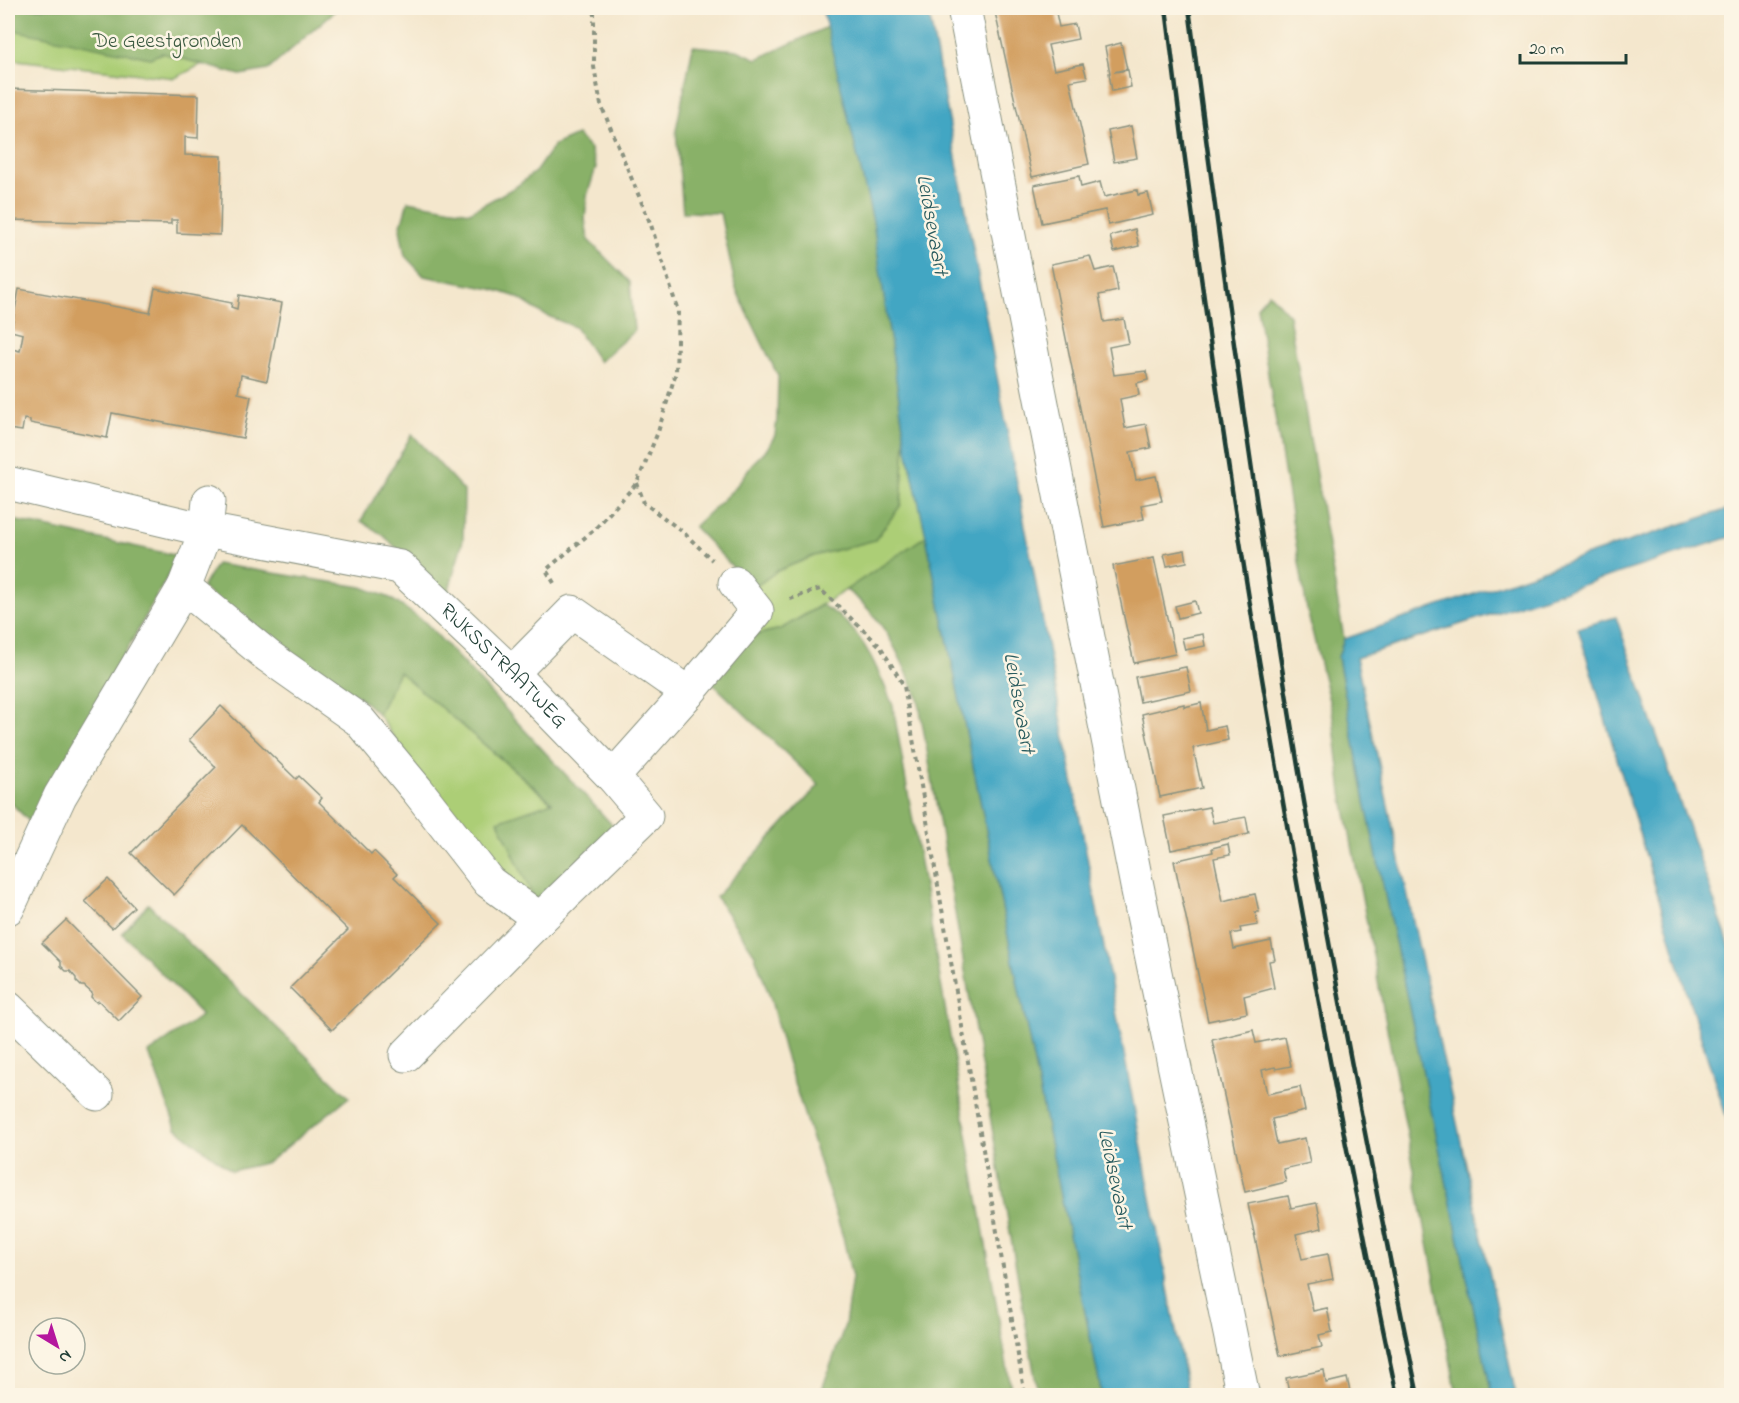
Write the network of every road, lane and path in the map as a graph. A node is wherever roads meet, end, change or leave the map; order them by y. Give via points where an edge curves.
1 (594, 8) edge
2 (963, 8) edge
3 (8, 483) edge
4 (637, 483) junction
5 (208, 516) junction
6 (735, 583) joint
7 (184, 587) junction
8 (757, 611) junction
9 (572, 612) junction
10 (512, 673) junction
11 (688, 693) junction
12 (613, 777) junction
13 (8, 908) edge
14 (540, 919) junction
15 (8, 1008) edge
16 (406, 1055) dead end
17 (97, 1094) dead end
18 (1025, 1395) edge
19 (1244, 1395) edge

1 - 4 path via 594,67 601,105 651,225 678,311 676,372
2 - 19 street via 1132,862
3 - 5 street, RIJKSSTRAATWEG
4 - 6 path via 644,503 683,532
4 - 9 path via 595,529 546,570
5 - 7 street
5 - 10 street, RIJKSSTRAATWEG via 400,567
6 - 8 street
7 - 13 street via 60,796
7 - 14 street via 268,656 359,720 489,882
8 - 11 street
8 - 18 path via 820,589 880,646 904,686
9 - 10 street
9 - 11 street
10 - 12 street, RIJKSSTRAATWEG
11 - 12 street
12 - 14 street, RIJKSSTRAATWEG via 646,816
14 - 16 street, RIJKSSTRAATWEG
15 - 17 street

